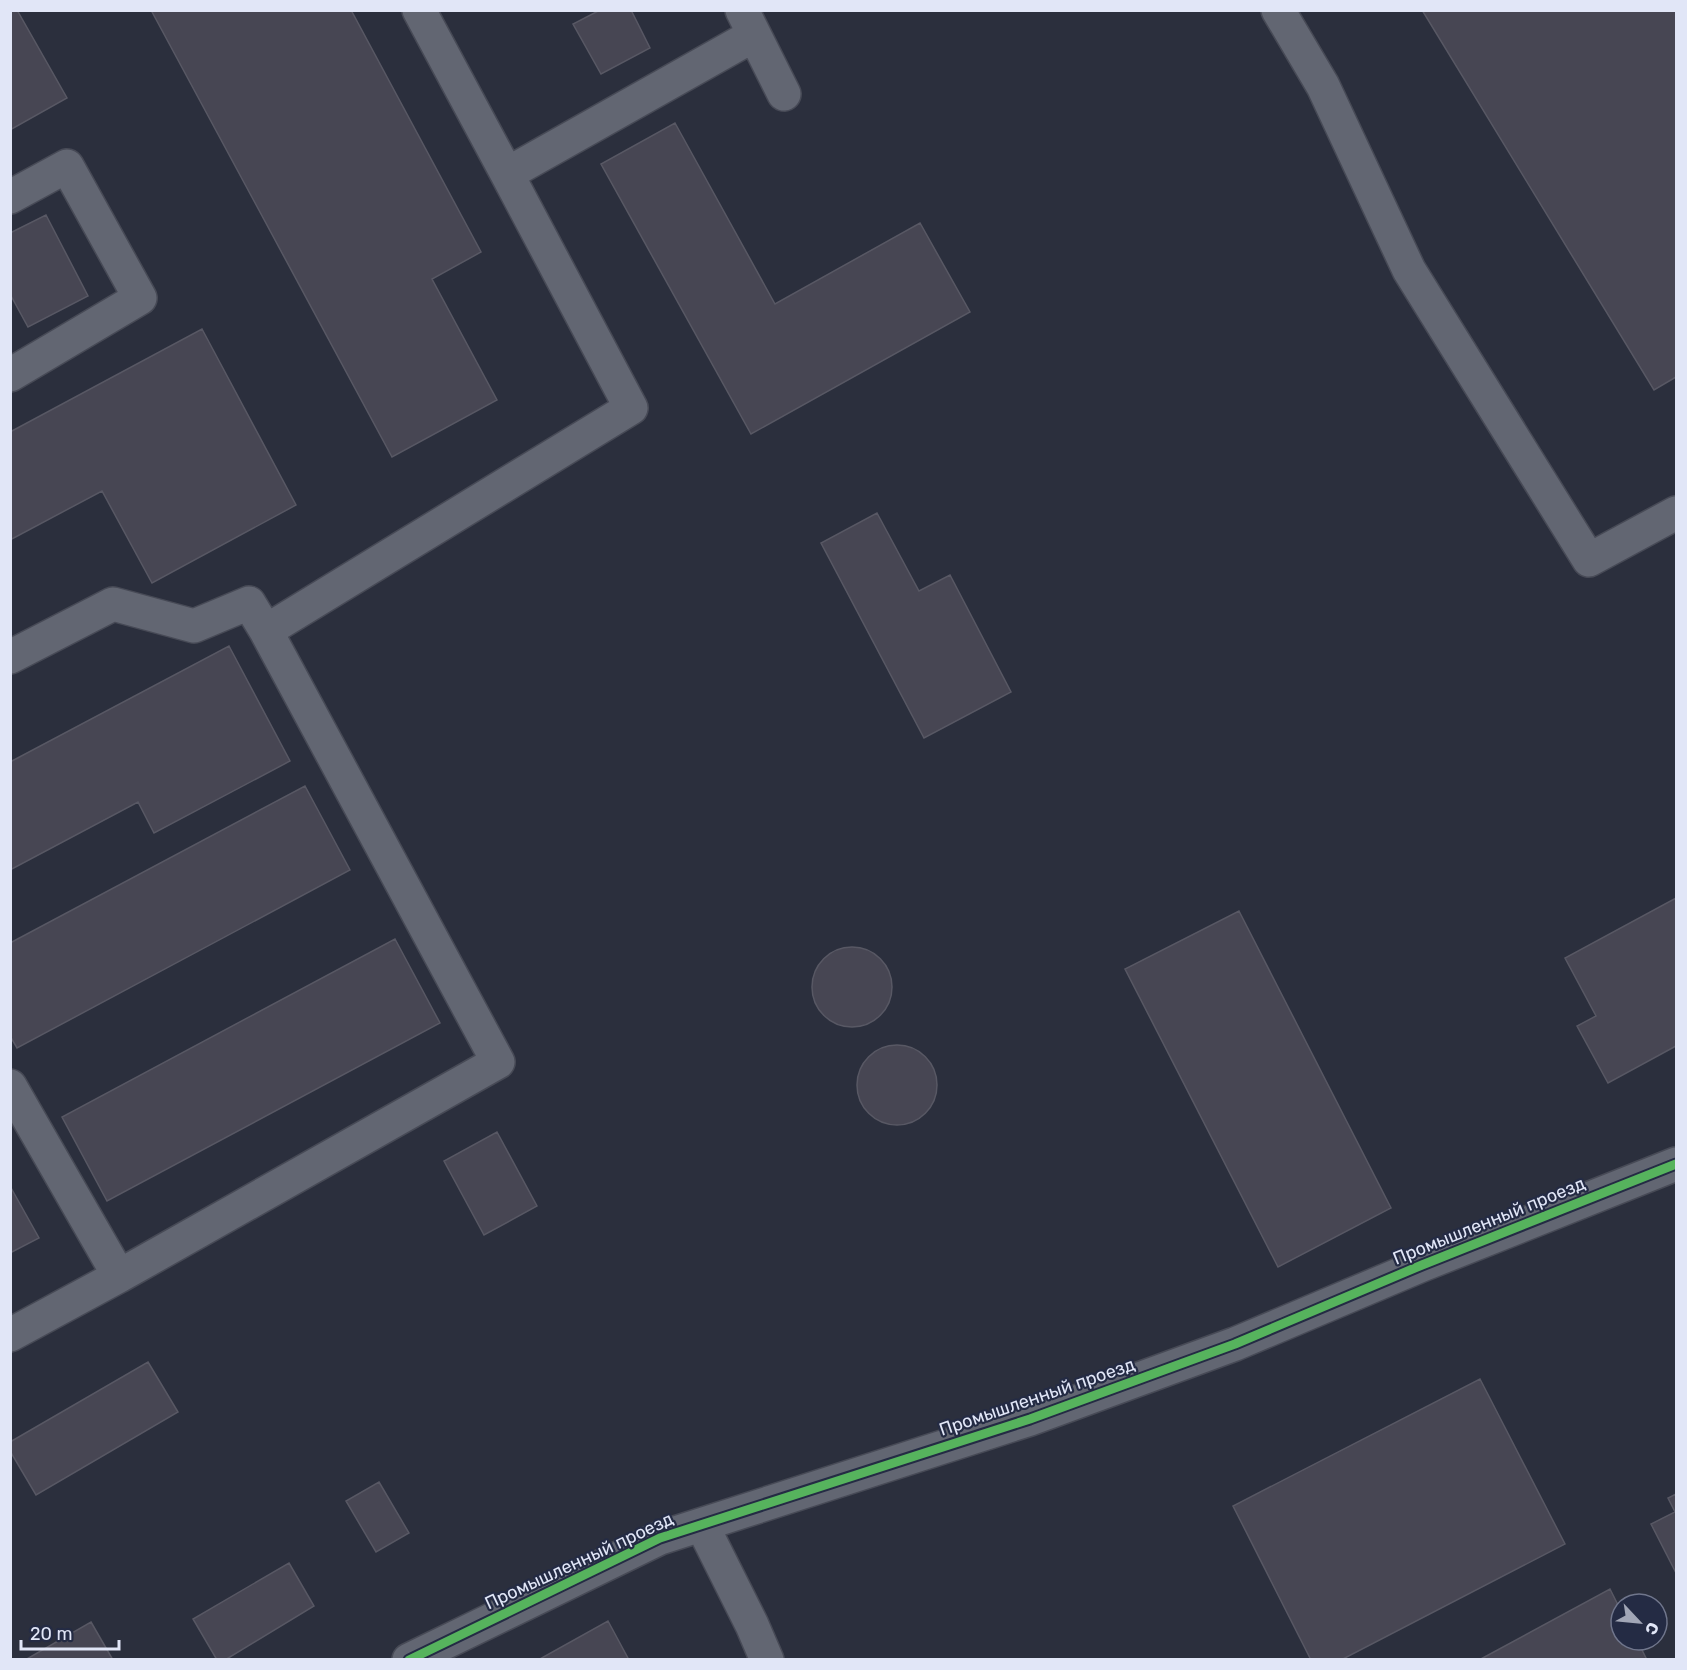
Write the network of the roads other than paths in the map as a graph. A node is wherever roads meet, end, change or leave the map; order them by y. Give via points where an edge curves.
1 (419, 10) edge
2 (1278, 10) edge
3 (748, 23) edge
4 (784, 94) dead end
5 (507, 174) junction
6 (10, 197) edge
7 (10, 375) edge
8 (1677, 513) edge
9 (266, 631) junction
10 (10, 657) edge
11 (10, 1086) edge
12 (1677, 1164) edge
13 (119, 1276) junction
14 (10, 1335) edge
15 (702, 1525) junction
16 (409, 1659) edge
17 (767, 1659) edge

1 - 5 street
2 - 8 street via 1323,86 1409,270 1589,560
3 - 4 street
3 - 5 street
5 - 9 street via 631,408
6 - 7 street via 67,166 140,298
9 - 10 street via 249,603 194,626 113,604
9 - 13 street via 498,1062
11 - 13 street
12 - 15 street, Промышленный проезд via 1235,1344 1030,1419
13 - 14 street
15 - 16 street, Промышленный проезд via 660,1538
15 - 17 street

